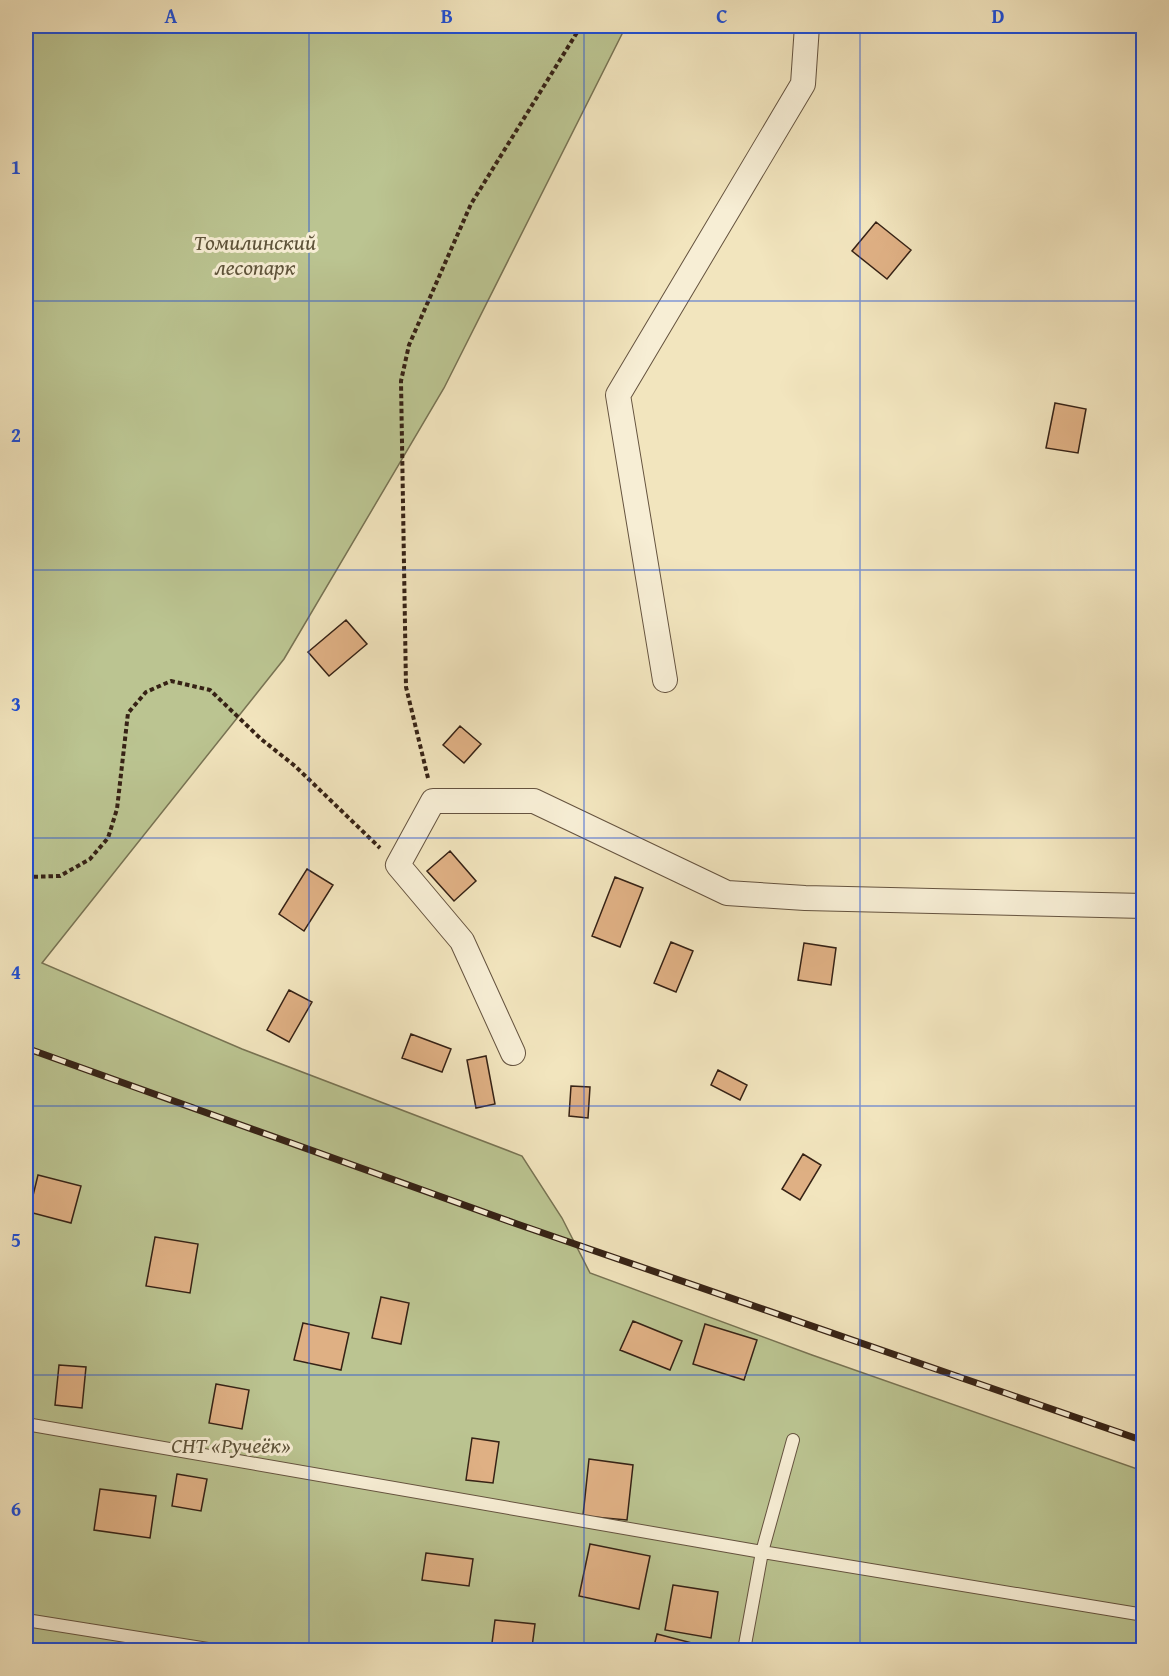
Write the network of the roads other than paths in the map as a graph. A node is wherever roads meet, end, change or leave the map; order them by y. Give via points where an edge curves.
1 (807, 26) edge
2 (665, 680) dead end
3 (1143, 906) edge
4 (513, 1053) dead end
5 (26, 1424) edge
6 (793, 1440) dead end
7 (762, 1552) junction
8 (1143, 1615) edge
9 (26, 1620) edge
10 (214, 1650) edge
11 (744, 1650) edge

1 - 2 street via 803,84 618,395
3 - 4 street via 727,893 534,801 433,801 398,866 462,941
5 - 7 lane
6 - 7 lane
7 - 8 lane
7 - 11 lane
9 - 10 lane

